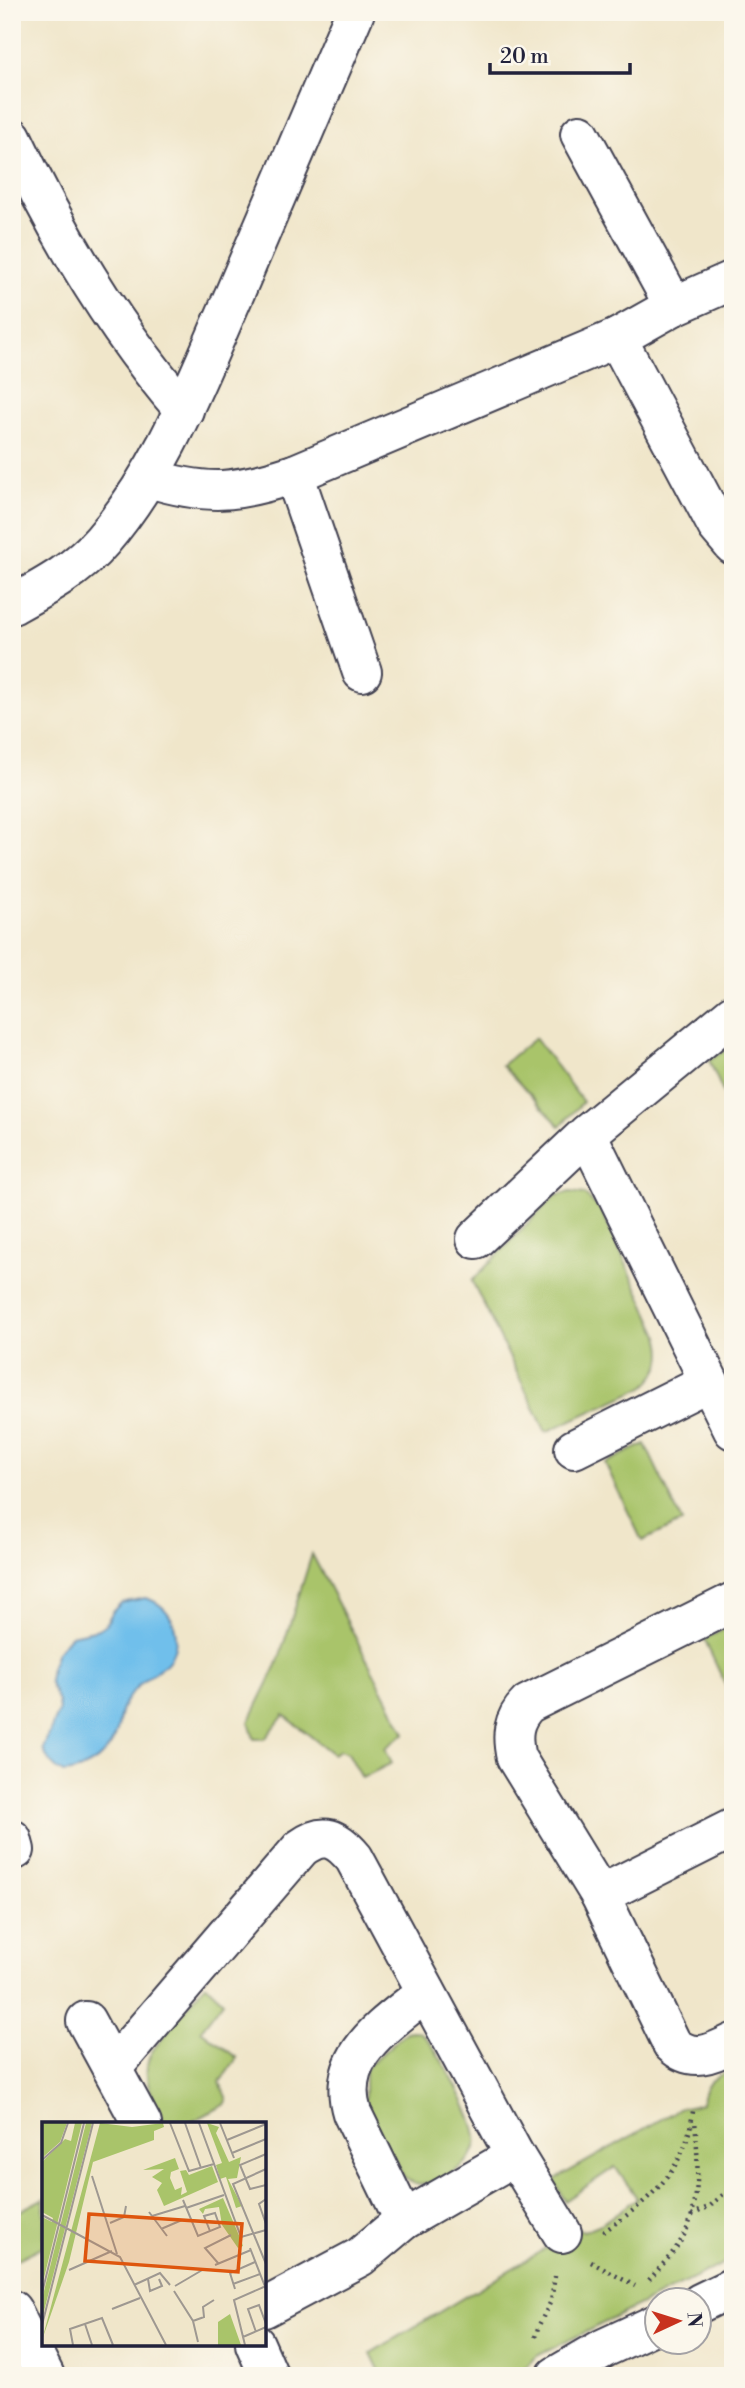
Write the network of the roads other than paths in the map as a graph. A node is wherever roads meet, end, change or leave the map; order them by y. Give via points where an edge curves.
1 (355, 12) edge
2 (580, 134) dead end
3 (12, 136) edge
4 (733, 280) edge
5 (674, 306) junction
6 (617, 338) junction
7 (184, 410) junction
8 (294, 474) junction
9 (149, 478) junction
10 (733, 545) edge
11 (12, 606) edge
12 (362, 672) dead end
13 (733, 1014) edge
14 (587, 1134) junction
15 (476, 1239) dead end
16 (708, 1382) junction
17 (733, 1430) edge
18 (574, 1449) dead end
19 (733, 1602) edge
20 (733, 1828) edge
21 (600, 1895) junction
22 (426, 1992) junction
23 (86, 2021) dead end
24 (733, 2043) edge
25 (113, 2067) junction
26 (141, 2122) edge
27 (515, 2156) junction
28 (404, 2220) junction
29 (562, 2233) road end
30 (733, 2287) edge
31 (714, 2296) edge
32 (266, 2307) edge
33 (12, 2310) edge
34 (644, 2319) edge
35 (256, 2346) edge
36 (46, 2376) edge
37 (269, 2376) edge
38 (556, 2376) edge

1 - 7 street
2 - 5 street
3 - 7 street via 40,197 88,280 131,345
4 - 5 street
5 - 6 street
6 - 8 street
6 - 10 street via 717,526
7 - 9 street
8 - 9 street via 265,484 212,491 184,489
8 - 12 street
9 - 11 street via 80,563
13 - 14 street
14 - 15 street
14 - 16 street
16 - 17 street
16 - 18 street
19 - 21 street via 528,1704 518,1714 513,1728 516,1758
20 - 21 street
21 - 24 street via 672,2044 698,2057
22 - 25 street via 354,1858 335,1840 318,1839 301,1848
22 - 27 street
22 - 28 street via 370,2039 351,2067 348,2086 352,2113
23 - 25 street
25 - 26 street
27 - 28 street
27 - 29 street
28 - 32 street via 360,2257
30 - 31 street
33 - 36 street
34 - 38 street
35 - 37 street

